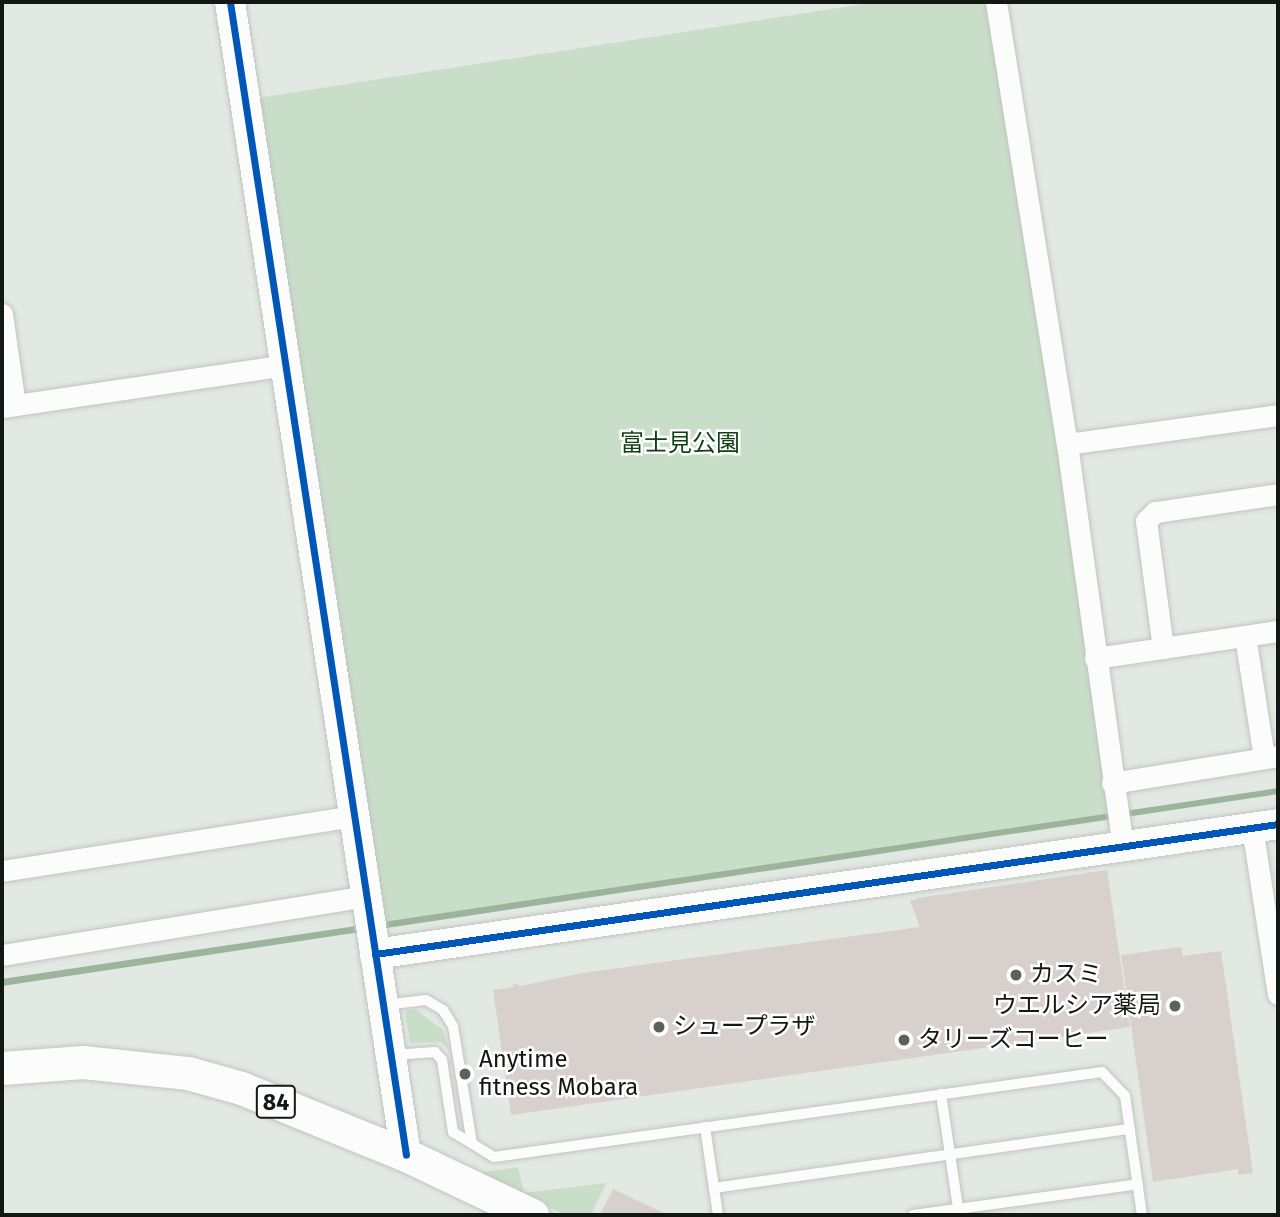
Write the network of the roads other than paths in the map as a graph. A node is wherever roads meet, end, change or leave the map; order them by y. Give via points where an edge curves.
1 (230, 2) edge
2 (996, 2) edge
3 (2, 314) edge
4 (285, 365) junction
5 (8, 406) edge
6 (1278, 415) edge
7 (1067, 444) junction
8 (1278, 494) edge
9 (1278, 631) edge
10 (1245, 636) junction
11 (1163, 648) junction
12 (1095, 658) junction
13 (1271, 757) edge
14 (1112, 783) junction
15 (355, 816) junction
16 (1265, 825) edge
17 (1123, 846) junction
18 (2, 871) edge
19 (367, 896) junction
20 (1271, 901) edge
21 (376, 954) junction
22 (2, 955) edge
23 (1278, 994) edge
24 (383, 1006) junction
25 (391, 1055) junction
26 (2, 1068) edge
27 (941, 1094) junction
28 (705, 1127) junction
29 (1130, 1129) junction
30 (471, 1143) junction
31 (950, 1154) junction
32 (406, 1155) junction
33 (1138, 1184) junction
34 (714, 1188) junction
35 (959, 1212) edge
36 (531, 1215) edge
37 (718, 1215) edge
38 (913, 1215) edge
39 (1142, 1215) edge

1 - 4 street
2 - 7 street
3 - 5 street
4 - 5 street
4 - 15 street
6 - 7 street
7 - 12 street
8 - 11 street via 1155,512 1146,521
9 - 10 street
10 - 11 street
10 - 13 street
11 - 12 street
12 - 14 street
13 - 14 street
14 - 17 street
15 - 18 street
15 - 19 street
16 - 17 street
16 - 20 street
17 - 21 street
19 - 21 street
19 - 22 street
20 - 23 street
21 - 24 street
24 - 25 street
24 - 30 lane via 426,1000 443,1010 453,1026
25 - 30 lane via 435,1052 442,1060 453,1132
25 - 32 street
26 - 32 main road, 84 via 83,1062 178,1071 241,1088
27 - 28 lane
27 - 29 lane via 1102,1072 1125,1096
27 - 31 lane
28 - 30 lane via 494,1157
28 - 34 lane
29 - 31 lane
29 - 33 lane
31 - 34 lane
31 - 35 lane
32 - 36 main road, 84
33 - 35 lane
33 - 39 lane
34 - 37 lane
35 - 38 lane

